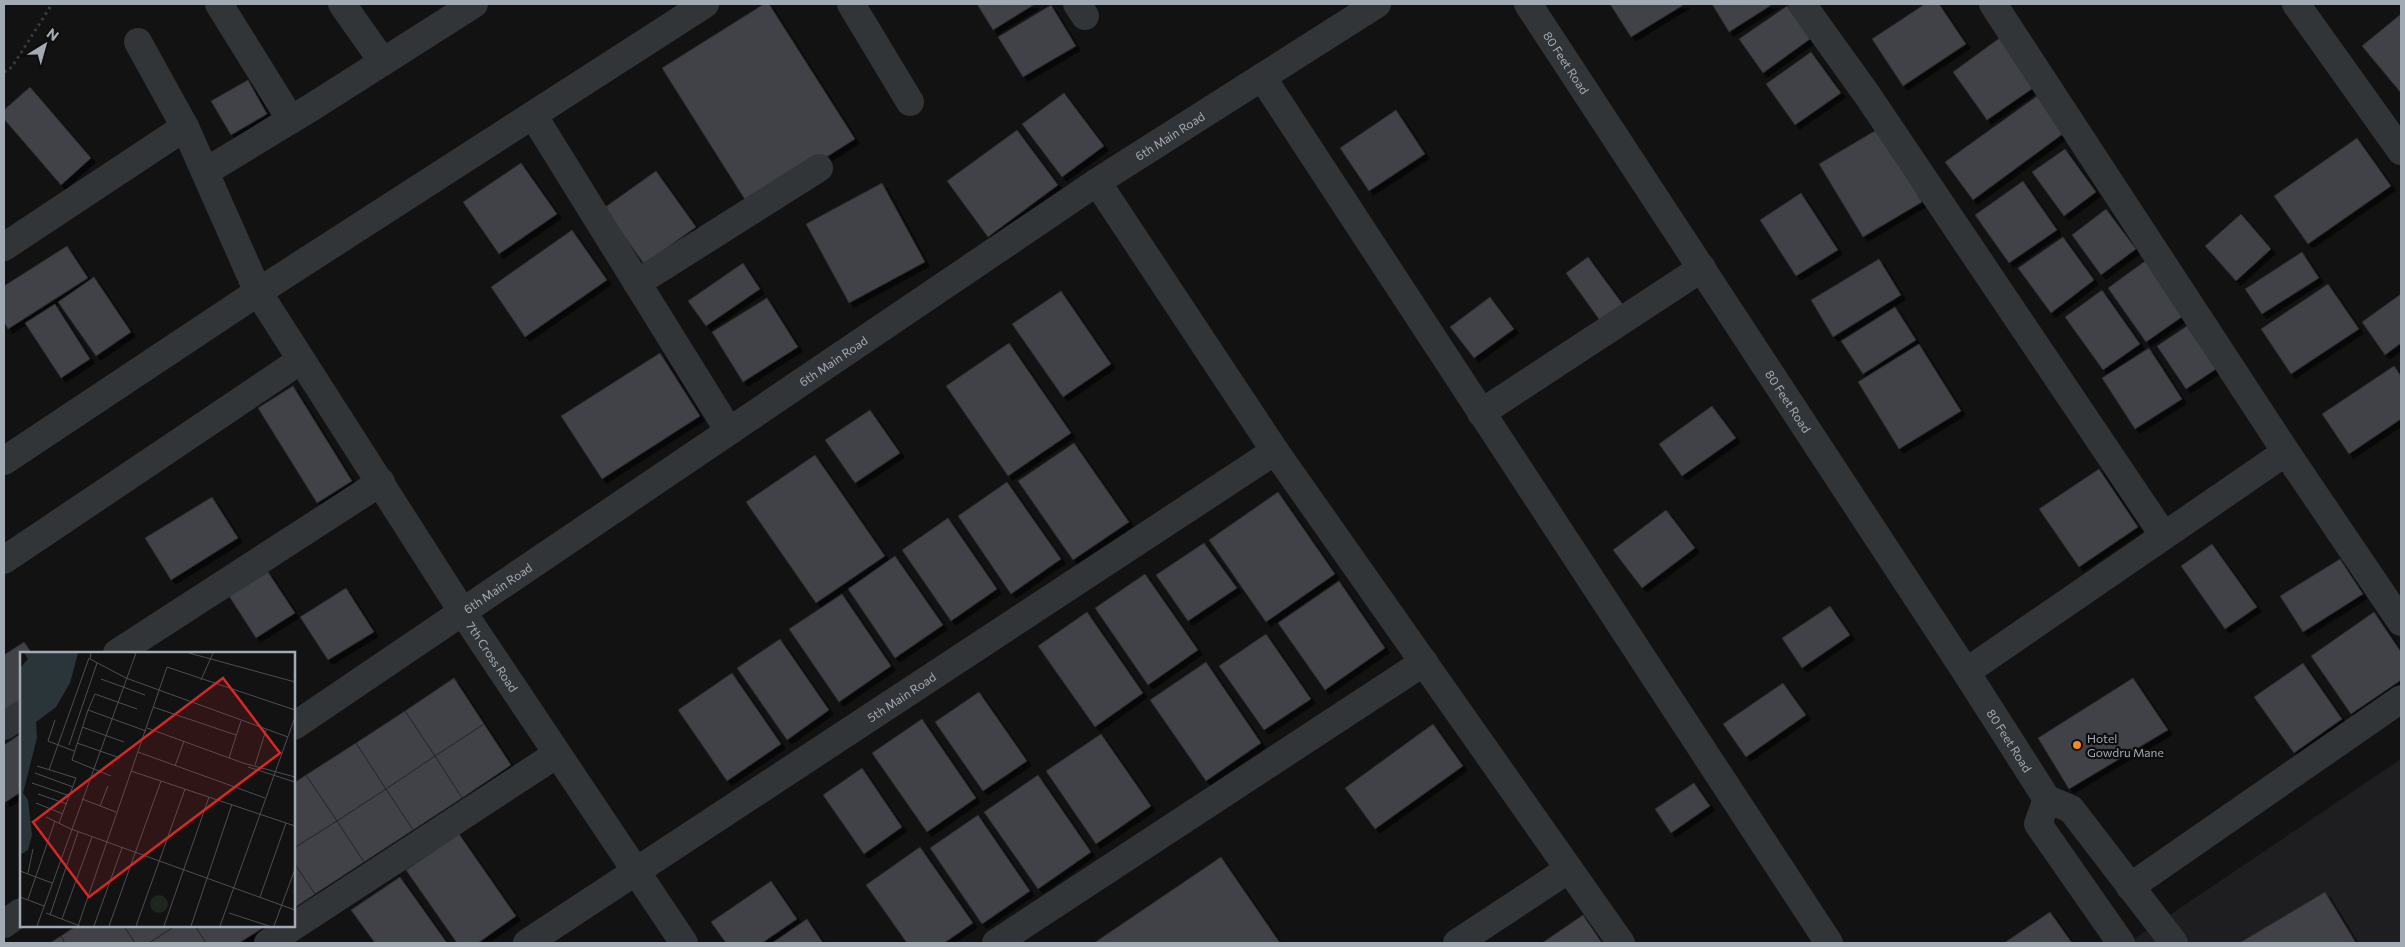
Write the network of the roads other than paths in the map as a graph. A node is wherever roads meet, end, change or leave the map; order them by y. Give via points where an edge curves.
1 (219, 4) edge
2 (342, 4) edge
3 (705, 4) edge
4 (851, 4) edge
5 (1377, 4) edge
6 (1528, 4) edge
7 (1802, 4) edge
8 (1993, 4) edge
9 (2296, 4) edge
10 (458, 8) edge
11 (138, 42) dead end
12 (383, 62) junction
13 (1262, 77) junction
14 (910, 102) dead end
15 (533, 115) junction
16 (290, 120) junction
17 (185, 126) junction
18 (2401, 151) edge
19 (819, 168) dead end
20 (205, 172) junction
21 (1097, 182) junction
22 (4, 247) edge
23 (1702, 268) junction
24 (637, 283) junction
25 (258, 292) junction
26 (301, 360) junction
27 (1481, 413) junction
28 (729, 431) junction
29 (1275, 452) junction
30 (2286, 452) junction
31 (4, 461) edge
32 (381, 482) junction
33 (2164, 536) junction
34 (4, 560) edge
35 (462, 611) junction
36 (2401, 622) edge
37 (119, 652) edge
38 (1424, 662) junction
39 (1966, 672) junction
40 (2401, 699) edge
41 (20, 716) edge
42 (295, 725) edge
43 (4, 726) edge
44 (557, 754) junction
45 (2047, 799) junction
46 (1569, 869) junction
47 (637, 871) junction
48 (2130, 887) junction
49 (20, 913) edge
50 (4, 924) edge
51 (295, 925) edge
52 (292, 927) edge
53 (268, 943) edge
54 (527, 943) edge
55 (684, 943) edge
56 (996, 943) edge
57 (1457, 943) edge
58 (1621, 943) edge
59 (1828, 943) edge
60 (2122, 943) edge
61 (2174, 943) edge

1 - 16 street
2 - 12 street
3 - 15 street
4 - 14 street
5 - 13 street, 6th Main Road
6 - 23 street, 80 Feet Road
7 - 33 street via 1868,96
8 - 30 street
9 - 18 street
10 - 12 street
11 - 17 street, 7th Cross Road
12 - 16 street
13 - 21 street, 6th Main Road
13 - 27 street
15 - 24 street
15 - 25 street
16 - 20 street
17 - 20 street, 7th Cross Road
17 - 22 street
19 - 24 street
20 - 25 street, 7th Cross Road
21 - 28 street, 6th Main Road
21 - 29 street
23 - 27 street
23 - 39 street, 80 Feet Road
24 - 28 street
25 - 26 street, 7th Cross Road
25 - 31 street
26 - 32 street, 7th Cross Road
26 - 34 street
27 - 59 street
28 - 35 street, 6th Main Road
29 - 38 street
29 - 47 street, 5th Main Road
30 - 33 street
30 - 36 street
32 - 35 street, 7th Cross Road
32 - 37 street
33 - 39 street
35 - 42 street, 6th Main Road
35 - 44 street, 7th Cross Road
38 - 46 street
38 - 56 street
39 - 45 street, 80 Feet Road
40 - 48 street
41 - 43 street
44 - 47 street, 7th Cross Road
44 - 51 street
45 - 48 street via 2071,809
45 - 60 street via 2038,824
46 - 57 street
46 - 58 street
47 - 54 street, 5th Main Road
47 - 55 street, 7th Cross Road
48 - 61 street
49 - 50 street
52 - 53 street

